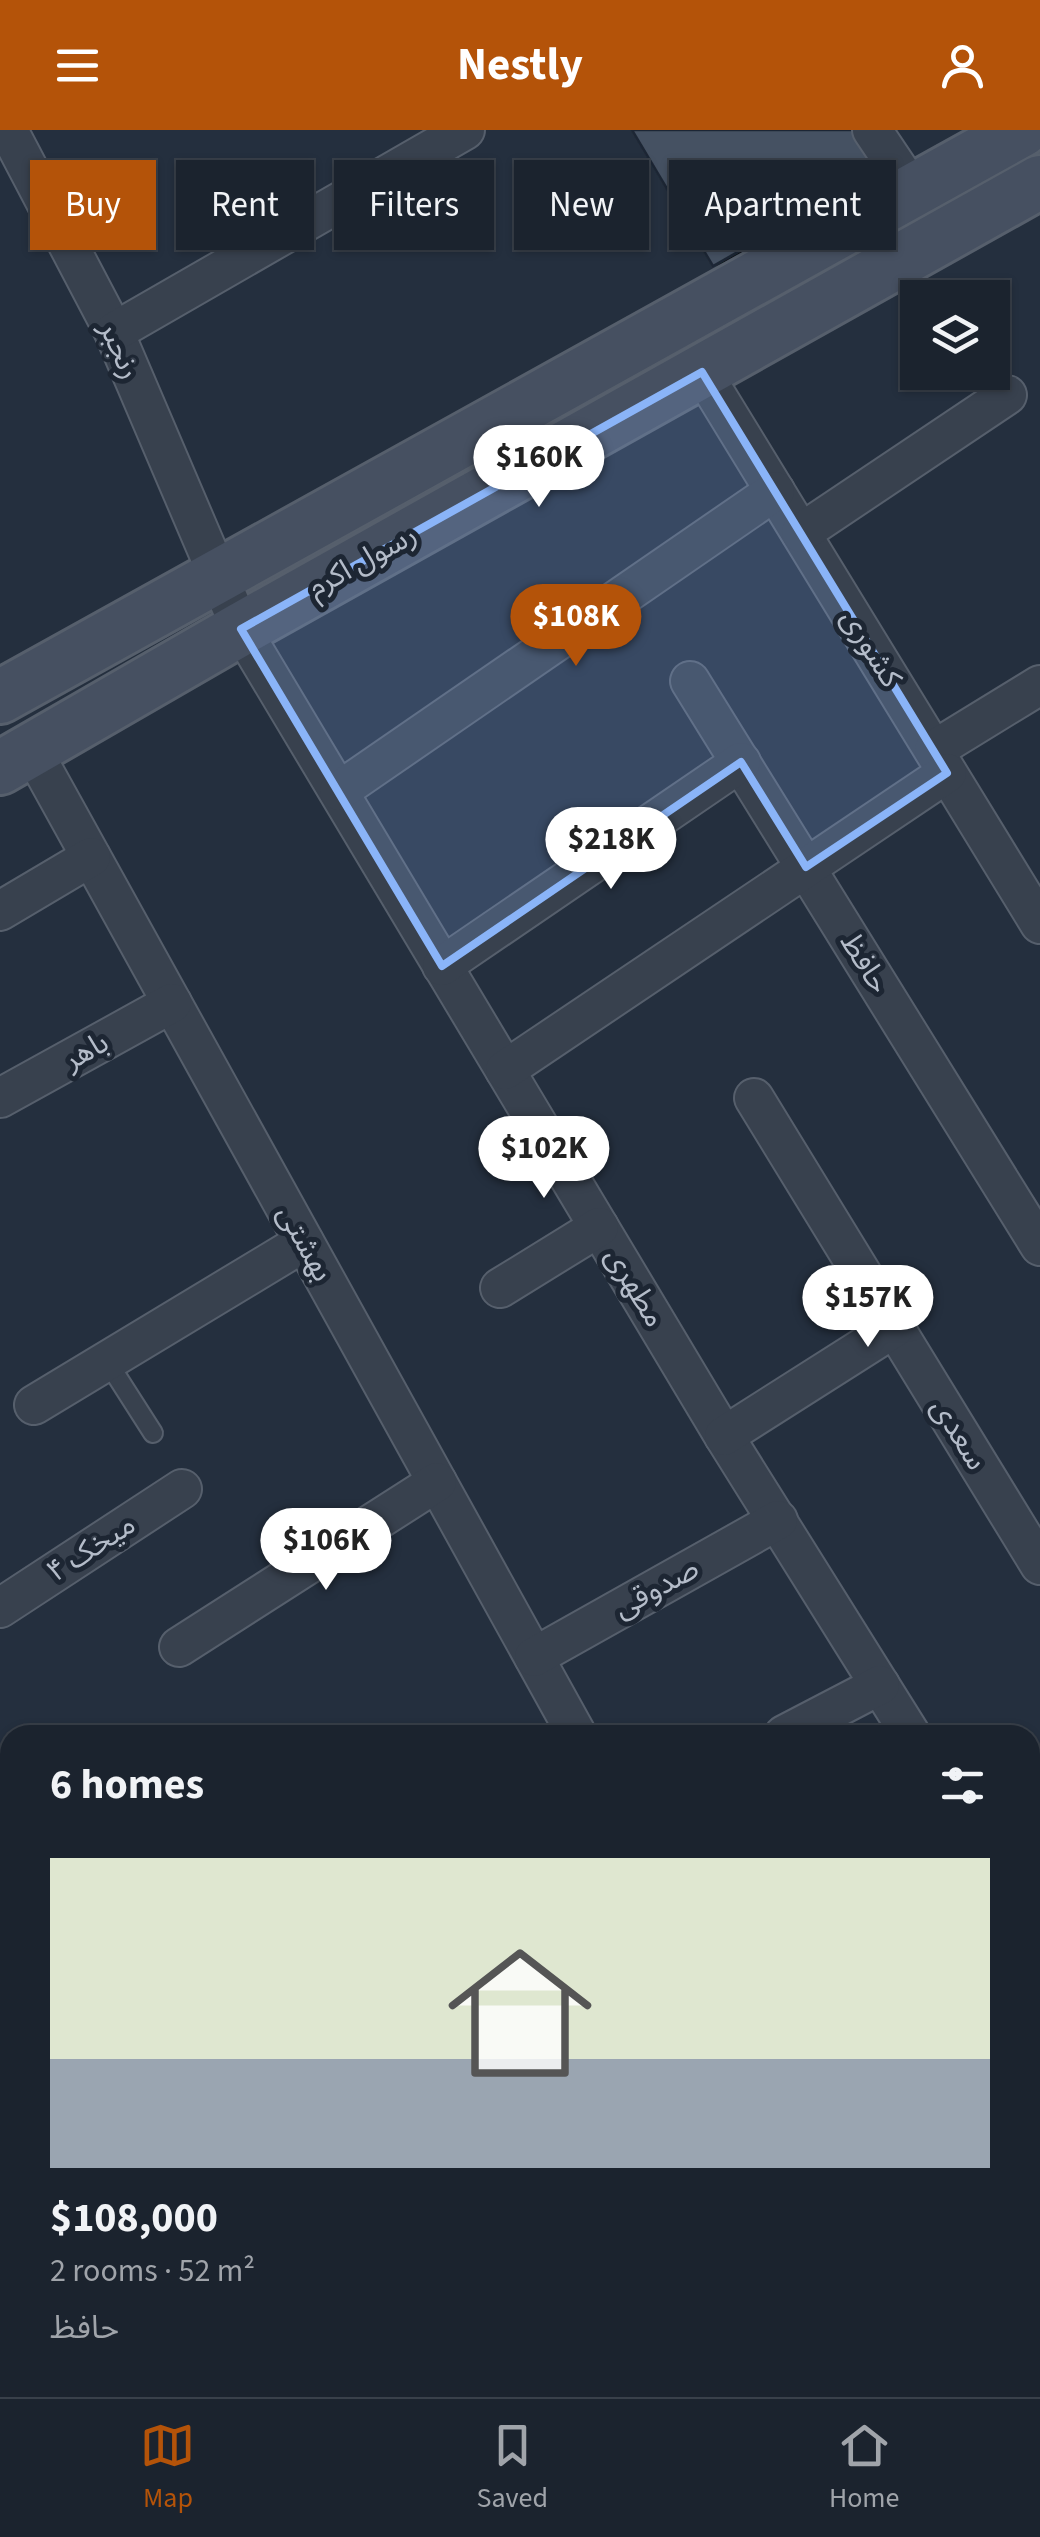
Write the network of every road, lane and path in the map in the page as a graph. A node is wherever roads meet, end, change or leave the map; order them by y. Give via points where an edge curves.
1 (8, 130) edge
2 (466, 130) edge
3 (872, 130) edge
4 (1022, 130) edge
5 (1040, 182) edge
6 (913, 191) junction
7 (896, 200) edge
8 (807, 250) edge
9 (873, 250) edge
10 (884, 269) junction
11 (114, 332) junction
12 (702, 372) junction
13 (1008, 395) dead end
14 (775, 491) junction
15 (801, 533) junction
16 (218, 577) junction
17 (241, 629) junction
18 (690, 680) dead end
19 (1040, 685) edge
20 (1, 694) edge
21 (16, 759) edge
22 (940, 761) junction
23 (741, 762) junction
24 (339, 791) junction
25 (91, 857) junction
26 (806, 866) junction
27 (0, 911) edge
28 (1040, 924) edge
29 (442, 966) junction
30 (172, 1003) junction
31 (505, 1070) junction
32 (0, 1098) edge
33 (754, 1098) dead end
34 (599, 1227) junction
35 (304, 1242) junction
36 (1040, 1246) edge
37 (500, 1288) dead end
38 (894, 1328) junction
39 (107, 1361) junction
40 (34, 1405) dead end
41 (153, 1433) dead end
42 (724, 1436) junction
43 (437, 1482) junction
44 (182, 1489) dead end
45 (778, 1520) junction
46 (1040, 1565) edge
47 (0, 1608) edge
48 (179, 1646) dead end
49 (534, 1656) junction
50 (880, 1685) junction
51 (572, 1725) edge
52 (803, 1725) edge
53 (905, 1725) edge

1 - 11 street, رنجبر
2 - 11 street
3 - 6 street
4 - 6 street, رسول اکرم
5 - 10 street, رسول اکرم
6 - 7 street, رسول اکرم
8 - 16 street, رسول اکرم
9 - 10 street
10 - 12 street, رسول اکرم
11 - 16 street, رنجبر
12 - 14 street, کشوری
12 - 17 street, رسول اکرم
13 - 15 street
14 - 15 street, کشوری
14 - 24 street
15 - 22 street, کشوری
16 - 17 street, رنجبر
16 - 20 street, رسول اکرم
17 - 21 street, رسول اکرم
17 - 24 street, مطهری
18 - 23 street, حافظ
19 - 22 street
21 - 25 street, بهشتی
22 - 26 street
22 - 28 street, کشوری
23 - 26 street, حافظ
23 - 29 street
24 - 29 street, مطهری
25 - 27 street
25 - 30 street, بهشتی
26 - 31 street
26 - 36 street, حافظ
29 - 31 street, مطهری
30 - 32 street, باهر
30 - 35 street, بهشتی
31 - 34 street, مطهری
33 - 38 street, سعدی
34 - 37 street
34 - 42 street, مطهری
35 - 39 street
35 - 43 street, بهشتی
38 - 42 street
38 - 46 street, سعدی
39 - 40 street
39 - 41 lane
42 - 45 street, مطهری
43 - 48 street
43 - 49 street, بهشتی
44 - 47 street, میخک ۴
45 - 49 street, صدوقی
45 - 50 street, مطهری
49 - 51 street, بهشتی
50 - 52 street
50 - 53 street, مطهری

